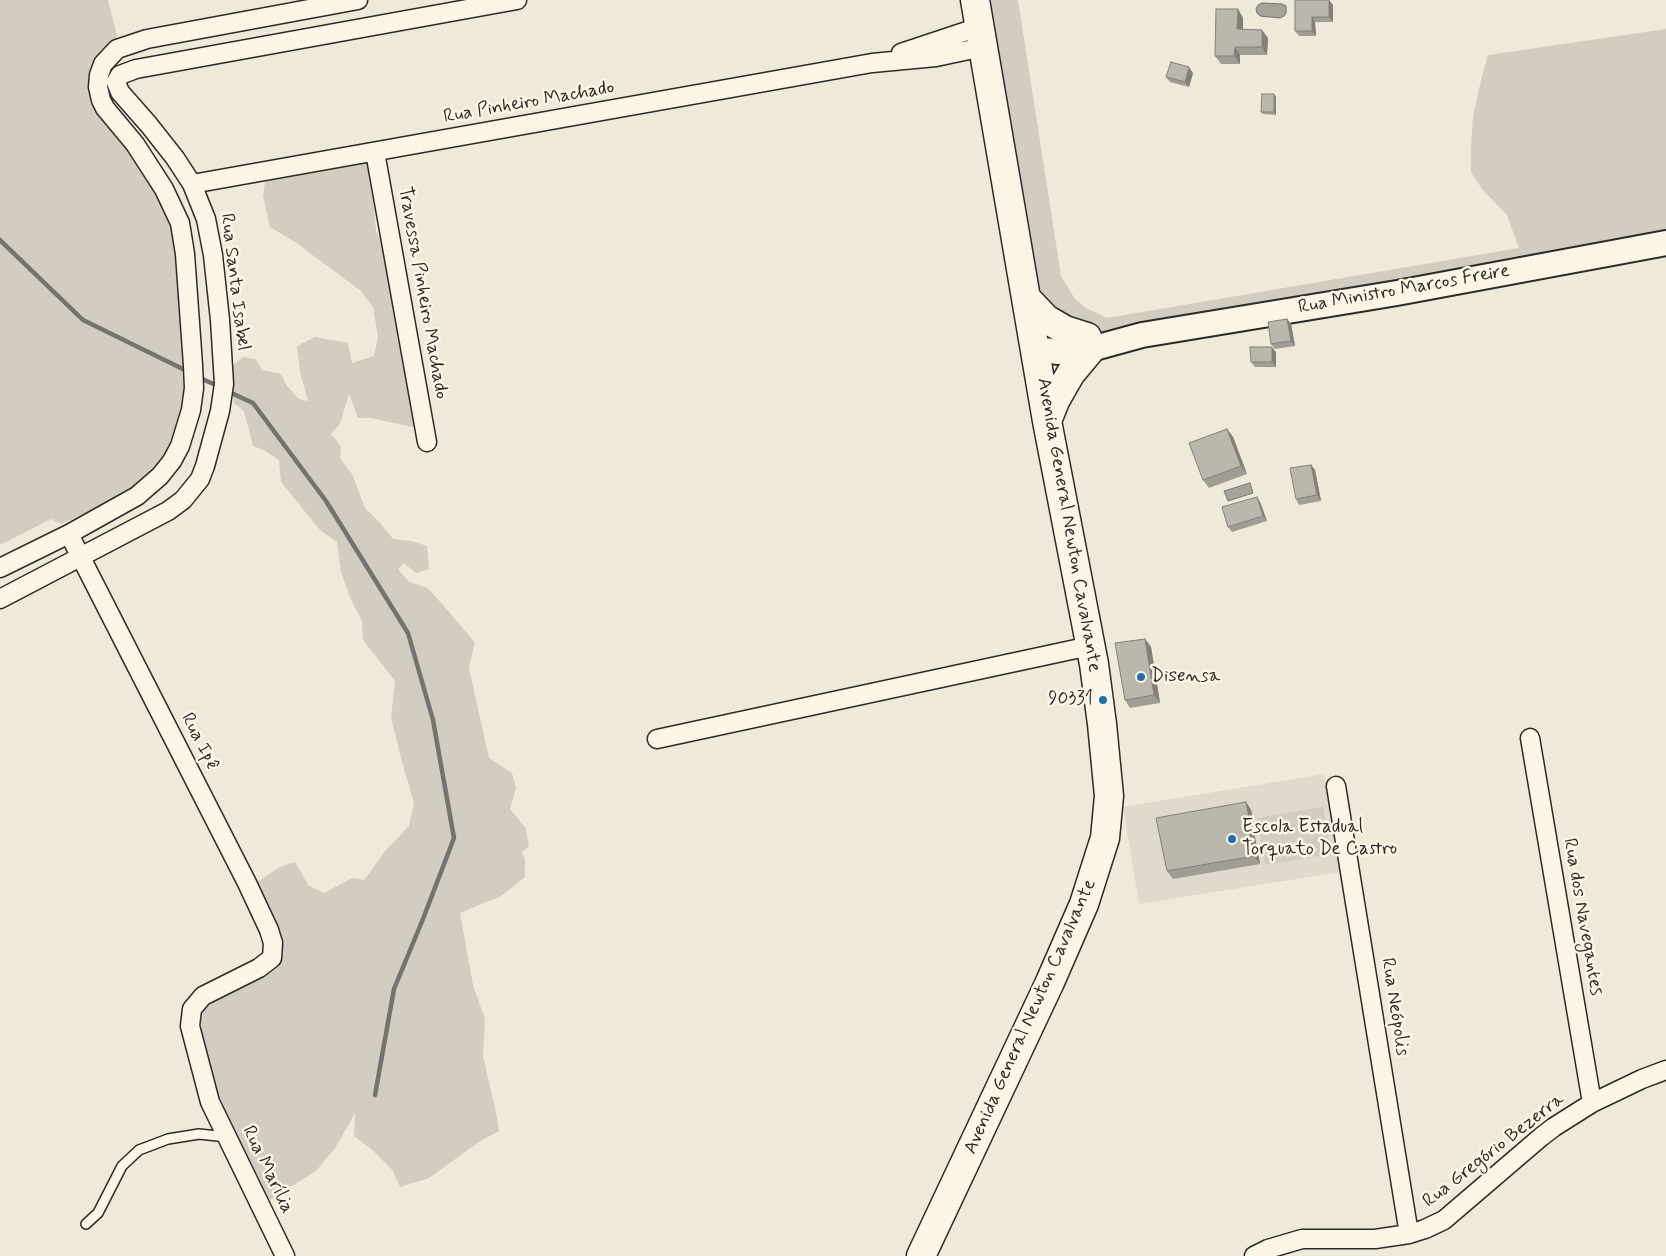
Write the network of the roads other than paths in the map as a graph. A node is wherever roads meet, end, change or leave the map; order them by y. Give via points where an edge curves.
1 (358, 0) edge
2 (517, 0) edge
3 (975, 0) edge
4 (981, 37) junction
5 (375, 152) junction
6 (192, 184) junction
7 (1666, 243) edge
8 (1026, 298) junction
9 (1089, 343) junction
10 (1036, 349) junction
11 (1047, 421) junction
12 (427, 442) dead end
13 (69, 534) junction
14 (79, 557) junction
15 (0, 568) edge
16 (0, 599) edge
17 (1090, 646) junction
18 (1530, 738) dead end
19 (657, 739) dead end
20 (1336, 786) dead end
21 (259, 968) joint
22 (1666, 1070) edge
23 (1592, 1103) junction
24 (227, 1137) junction
25 (86, 1224) dead end
26 (1409, 1234) junction
27 (285, 1256) edge
28 (921, 1256) edge
29 (1254, 1256) edge

1 - 13 street via 147,39 117,49 103,64 98,87 101,100 164,189 180,223 194,384 184,437 160,476 137,496
2 - 6 street, Rua Santa Isabel via 136,69 120,75 116,82 120,92 164,143
3 - 4 main road, Avenida General Newton Cavalvante
4 - 5 street, Rua Pinheiro Machado via 936,57 872,63
4 - 8 main road, Avenida General Newton Cavalvante
5 - 6 street, Rua Pinheiro Machado
5 - 12 street, Travessa Pinheiro Machado
6 - 14 street, Rua Santa Isabel via 206,219 220,320 223,391 205,466 188,495 168,511
7 - 9 main road, Rua Ministro Marcos Freire via 1397,293
8 - 9 main road via 1046,319
8 - 10 main road, Avenida General Newton Cavalvante
9 - 10 main road, Rua Ministro Marcos Freire via 1058,352
9 - 11 main road
10 - 11 main road, Avenida General Newton Cavalvante
11 - 17 main road, Avenida General Newton Cavalvante
13 - 14 street, Rua Ipê
13 - 15 street
14 - 16 street, Rua Santa Isabel
14 - 21 street, Rua Ipê via 261,910 273,951 272,958
17 - 19 street
17 - 28 main road, Avenida General Newton Cavalvante via 1109,796 1099,861 1050,982
18 - 23 street, Rua dos Navegantes
20 - 26 street, Rua Neópolis
21 - 24 street, Rua Marília via 212,990 192,1009 190,1026 210,1102
22 - 23 street, Rua Gregório Bezerra
23 - 26 street, Rua Gregório Bezerra via 1541,1137 1444,1220
24 - 25 lane via 199,1134 168,1139 138,1150 122,1166 98,1213
24 - 27 street, Rua Marília
26 - 29 street, Rua Gregório Bezerra via 1375,1240 1302,1239

